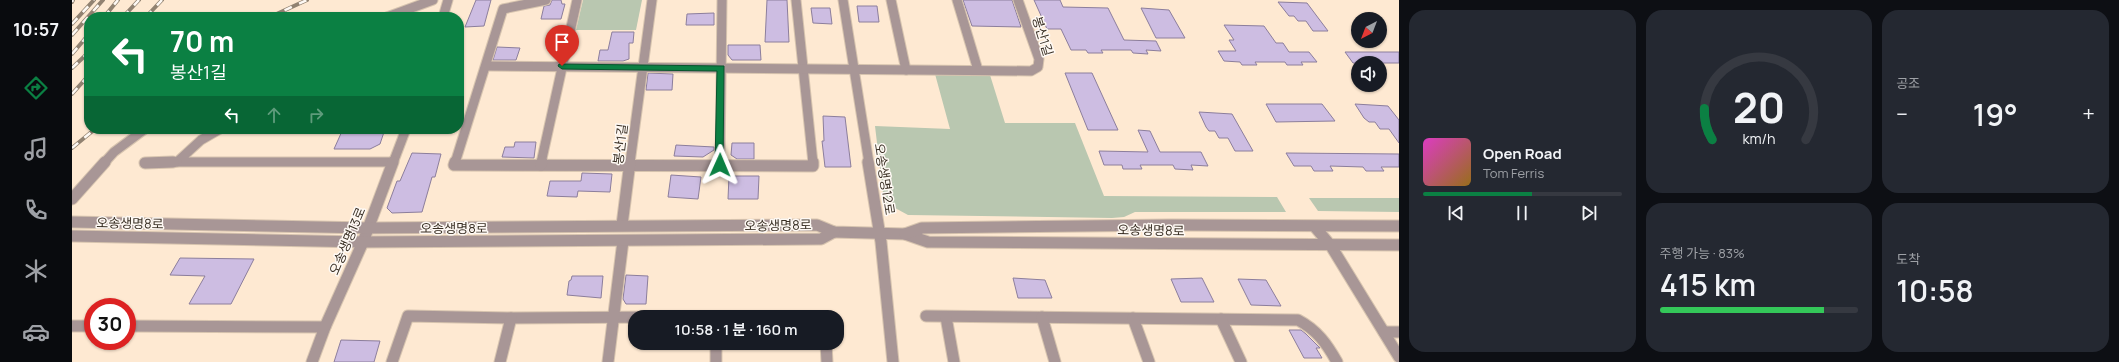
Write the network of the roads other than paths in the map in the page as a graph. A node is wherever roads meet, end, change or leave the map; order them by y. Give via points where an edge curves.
1 (433, 0) edge
2 (448, 0) edge
3 (546, 0) edge
4 (577, 0) edge
5 (652, 0) edge
6 (722, 0) edge
7 (796, 0) edge
8 (843, 0) edge
9 (891, 0) edge
10 (957, 0) edge
11 (1018, 0) edge
12 (401, 12) edge
13 (444, 12) edge
14 (486, 66) junction
15 (562, 66) junction
16 (643, 67) junction
17 (721, 68) junction
18 (802, 69) junction
19 (854, 69) junction
20 (906, 70) junction
21 (978, 70) junction
22 (138, 134) edge
23 (211, 134) edge
24 (404, 134) edge
25 (177, 162) junction
26 (394, 162) junction
27 (145, 163) dead end
28 (541, 165) junction
29 (630, 165) junction
30 (720, 165) junction
31 (72, 199) edge
32 (72, 222) edge
33 (622, 225) junction
34 (1399, 226) edge
35 (1315, 227) junction
36 (368, 228) junction
37 (834, 232) junction
38 (880, 233) junction
39 (905, 234) junction
40 (72, 236) edge
41 (623, 241) junction
42 (363, 242) junction
43 (1399, 245) edge
44 (1331, 246) junction
45 (615, 316) junction
46 (628, 316) edge
47 (926, 316) dead end
48 (946, 317) junction
49 (1042, 317) junction
50 (511, 318) junction
51 (1133, 318) junction
52 (1221, 319) junction
53 (72, 326) edge
54 (84, 326) edge
55 (136, 326) edge
56 (325, 326) junction
57 (1384, 332) junction
58 (1399, 332) edge
59 (716, 350) edge
60 (826, 350) edge
61 (1399, 357) edge
62 (312, 362) edge
63 (392, 362) edge
64 (500, 362) edge
65 (608, 362) edge
66 (716, 362) edge
67 (827, 362) edge
68 (893, 362) edge
69 (954, 362) edge
70 (1055, 362) edge
71 (1149, 362) edge
72 (1241, 362) edge
73 (1337, 362) edge

1 - 12 street
2 - 13 street
3 - 14 street via 503,9
4 - 15 street
5 - 16 street, 봉산1길
6 - 17 street
7 - 18 street
8 - 19 street, 오송생명12로
9 - 20 street
10 - 21 street
11 - 21 street, 봉산1길 via 1039,59 1038,67 1031,71
14 - 15 street, 봉산1길
14 - 28 street via 454,165
15 - 16 street, 봉산1길
15 - 28 street
16 - 17 street, 봉산1길
16 - 29 street, 봉산1길
17 - 18 street, 봉산1길
17 - 30 street
18 - 19 street, 봉산1길
18 - 30 street via 813,166
19 - 20 street, 봉산1길
19 - 38 street, 오송생명12로
20 - 21 street, 봉산1길
22 - 31 street via 114,152
23 - 25 street
24 - 26 street, 오송생명13로
25 - 26 street
25 - 27 street
26 - 36 street, 오송생명13로
28 - 29 street
29 - 30 street
29 - 33 street, 봉산1길
32 - 36 street, 오송생명8로
33 - 36 street, 오송생명8로
33 - 37 street, 오송생명8로 via 817,225
34 - 35 street, 오송생명8로
35 - 39 street, 오송생명8로 via 1171,225 922,228
35 - 44 street
36 - 42 street, 오송생명13로
37 - 38 street, 오송생명8로
37 - 41 street, 오송생명8로 via 821,239
38 - 39 street, 오송생명8로
38 - 68 street, 오송생명12로
39 - 44 street, 오송생명8로 via 928,242
40 - 42 street, 오송생명8로
41 - 42 street, 오송생명8로
41 - 45 street
42 - 56 street, 오송생명13로
43 - 44 street, 오송생명8로
44 - 57 street
45 - 46 street
45 - 50 street
45 - 65 street
47 - 48 street
48 - 49 street
48 - 69 street
49 - 51 street
49 - 70 street
50 - 63 street via 408,316
50 - 64 street
51 - 52 street
51 - 71 street
52 - 72 street
52 - 73 street via 1298,320 1319,332
53 - 54 street
55 - 56 street
56 - 62 street, 오송생명13로
57 - 58 street
57 - 61 street
59 - 66 street
60 - 67 street

